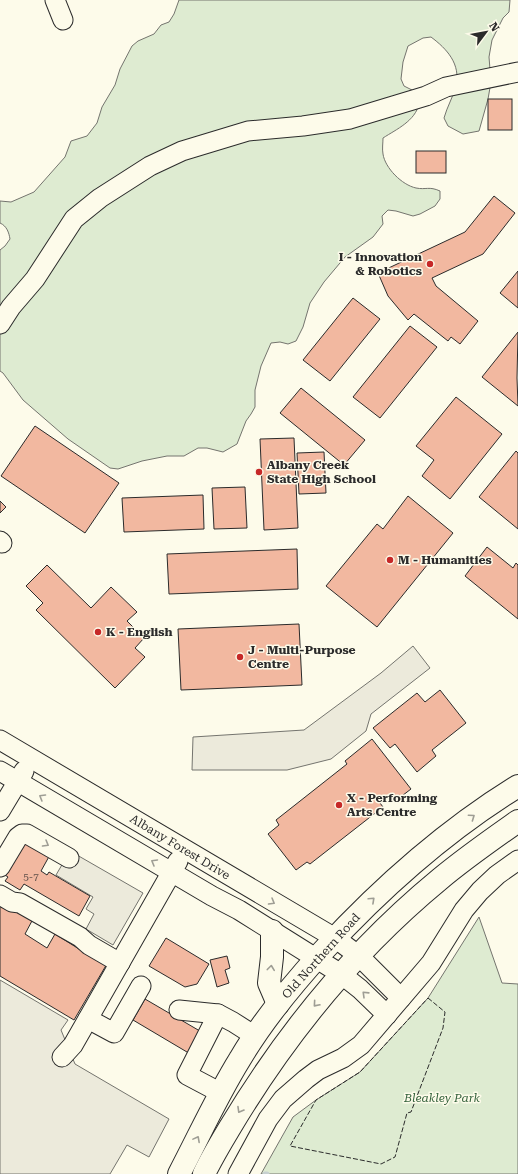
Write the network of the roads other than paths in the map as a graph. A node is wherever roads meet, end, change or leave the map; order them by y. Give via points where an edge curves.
1 (54, 0) edge
2 (63, 20) dead end
3 (518, 72) edge
4 (0, 324) edge
5 (0, 740) edge
6 (24, 755) junction
7 (6, 777) edge
8 (518, 786) edge
9 (0, 811) edge
10 (518, 821) edge
11 (184, 850) junction
12 (69, 858) dead end
13 (518, 860) edge
14 (0, 867) edge
15 (171, 872) junction
16 (0, 884) edge
17 (0, 895) edge
18 (20, 903) junction
19 (272, 931) junction
20 (335, 938) junction
21 (359, 956) junction
22 (316, 958) junction
23 (120, 962) junction
24 (341, 974) junction
25 (141, 986) dead end
26 (401, 998) junction
27 (278, 1004) junction
28 (179, 1010) dead end
29 (218, 1014) junction
30 (387, 1015) junction
31 (88, 1019) junction
32 (255, 1036) junction
33 (62, 1057) dead end
34 (221, 1093) junction
35 (179, 1174) edge
36 (204, 1174) edge
37 (238, 1174) edge

1 - 2 street
3 - 4 street via 446,87 426,96 350,119 248,131 182,151 150,166 100,198 74,219 35,279
5 - 6 street, Albany Forest Drive
6 - 7 street
6 - 11 street, Albany Forest Drive
7 - 9 street
15 -> 7 street
20 -> 8 highway, Old Northern Road via 415,861 457,827
10 - 21 highway via 440,879
11 - 15 street
11 -> 20 street, Albany Forest Drive
14 -> 12 street via 22,834 27,834
13 - 26 street via 480,891 464,910 431,963
15 - 19 street
15 - 23 street
16 - 18 street
17 - 18 street via 12,902
18 - 23 street via 80,937 93,939
19 - 22 street
27 -> 19 highway via 268,984
20 - 21 street, Albany Forest Drive
20 - 22 highway, Old Northern Road
21 - 24 highway
21 - 26 street
22 - 24 street
22 - 27 highway, Old Northern Road
23 - 31 street
30 -> 24 street via 360,988
24 -> 36 highway via 287,1040 245,1101
25 - 31 street via 114,1033
26 - 30 street
27 - 32 highway, Old Northern Road
28 - 29 street
29 - 32 street
29 - 34 street via 187,1075
30 - 37 street via 353,1052 318,1070 283,1099 268,1119
31 - 33 street via 73,1045
32 - 34 highway, Old Northern Road
35 -> 34 highway, Old Northern Road

